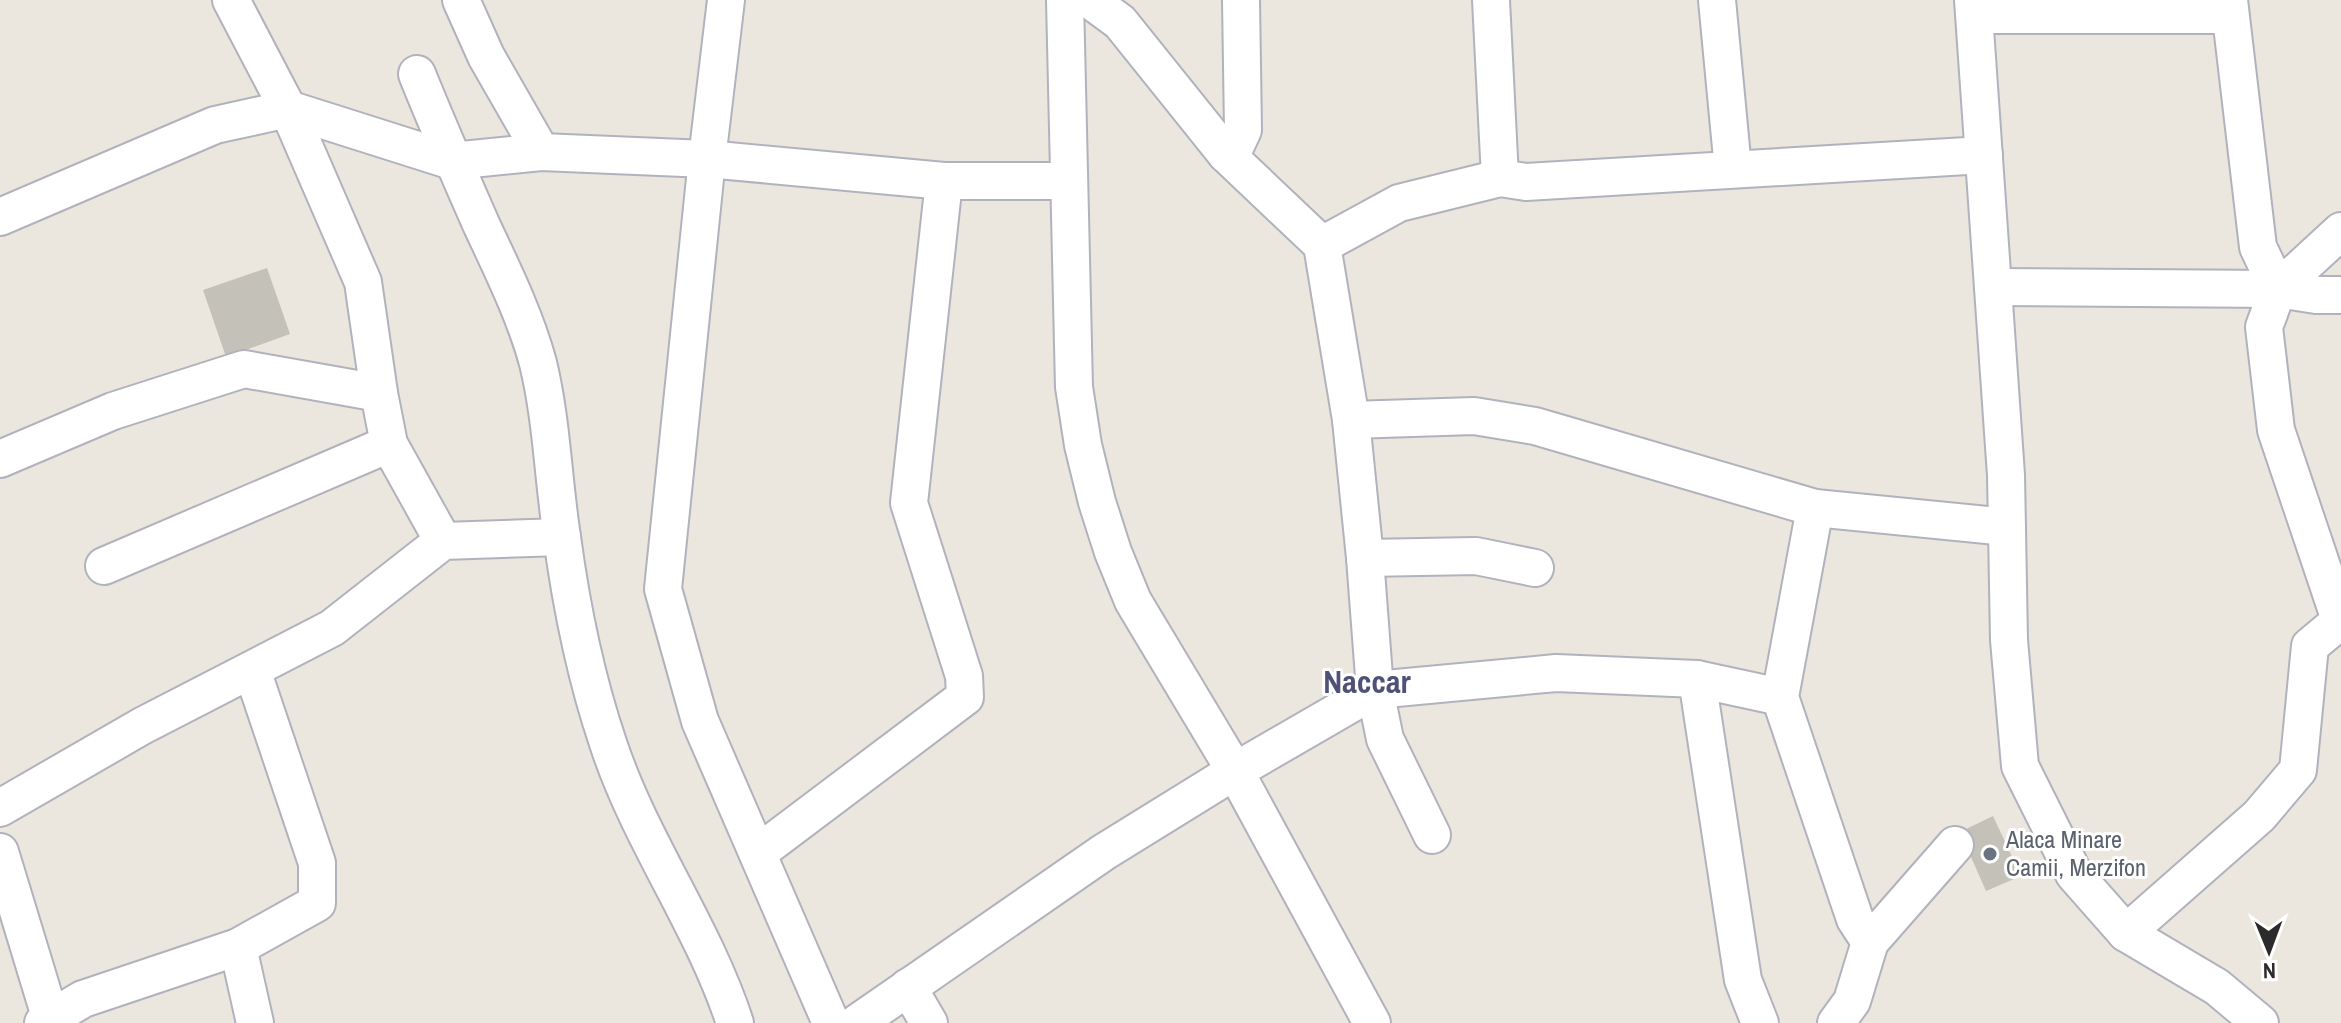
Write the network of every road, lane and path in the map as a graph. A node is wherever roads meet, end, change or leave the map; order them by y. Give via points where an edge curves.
1 (231, 0) edge
2 (461, 0) edge
3 (726, 0) edge
4 (1065, 0) edge
5 (1090, 0) edge
6 (1241, 0) edge
7 (1491, 0) edge
8 (1717, 0) edge
9 (1974, 8) edge
10 (2230, 8) edge
11 (417, 74) dead end
12 (288, 109) junction
13 (541, 152) junction
14 (1226, 154) junction
15 (1984, 155) junction
16 (707, 159) junction
17 (452, 161) junction
18 (1733, 169) junction
19 (1500, 178) junction
20 (944, 181) junction
21 (1069, 181) junction
22 (0, 217) edge
23 (2341, 231) edge
24 (1322, 245) junction
25 (1993, 287) junction
26 (2278, 289) junction
27 (2341, 295) edge
28 (379, 393) junction
29 (1351, 420) junction
30 (389, 444) junction
31 (0, 459) edge
32 (1815, 508) junction
33 (2007, 527) junction
34 (562, 537) junction
35 (443, 541) junction
36 (1365, 558) junction
37 (104, 566) dead end
38 (1535, 568) dead end
39 (2341, 622) edge
40 (252, 670) junction
41 (1697, 679) junction
42 (1375, 690) junction
43 (1780, 697) junction
44 (1235, 771) junction
45 (0, 808) edge
46 (1432, 835) dead end
47 (1955, 845) dead end
48 (0, 852) edge
49 (758, 853) junction
50 (2126, 933) junction
51 (1870, 942) junction
52 (238, 947) junction
53 (908, 987) junction
54 (48, 1022) edge
55 (255, 1023) edge
56 (735, 1023) edge
57 (831, 1023) edge
58 (857, 1023) edge
59 (929, 1023) edge
60 (1372, 1023) edge
61 (1760, 1023) edge
62 (1836, 1023) edge
63 (2260, 1023) edge

1 - 12 street
2 - 13 street
3 - 16 street
4 - 21 street
5 - 14 street via 1120,22
6 - 14 street via 1243,130
7 - 19 street
8 - 18 street
9 - 10 street
9 - 15 street
10 - 26 street via 2258,247
11 - 17 street
12 - 17 street
12 - 22 street via 215,125
12 - 28 street via 363,282
13 - 16 street
13 - 17 street
14 - 24 street
15 - 18 street
15 - 25 street
16 - 20 street
16 - 49 street via 663,589 700,721
17 - 34 street via 518,303 537,361 550,423
18 - 19 street via 1526,182
19 - 24 street via 1399,203
20 - 21 street
20 - 49 street via 909,503 964,676 965,697
21 - 44 street via 1074,387 1097,502 1133,601
23 - 26 street
24 - 29 street
25 - 26 street
25 - 33 street
26 - 27 street
26 - 39 street via 2264,327 2276,430
28 - 30 street
28 - 31 street via 244,369 113,411
29 - 32 street via 1474,416 1535,426
29 - 36 street
30 - 35 street
30 - 37 street
32 - 33 street
32 - 43 street
33 - 50 street via 2009,640 2020,766 2074,874
34 - 35 street
34 - 56 street via 608,745
35 - 40 street via 332,628
36 - 38 street via 1476,556
36 - 42 street
39 - 50 street via 2310,646 2298,770 2259,816
40 - 45 street
40 - 52 street via 317,863 317,903
41 - 42 street via 1556,673
41 - 43 street
41 - 61 street via 1743,980
42 - 44 street
42 - 46 street via 1385,739
43 - 51 street via 1855,919
44 - 53 street via 1104,852
44 - 60 street
47 - 51 street
48 - 54 street
49 - 57 street
50 - 63 street via 2217,987
51 - 62 street via 1852,1001
52 - 54 street via 83,999
52 - 55 street
53 - 58 street
53 - 59 street

